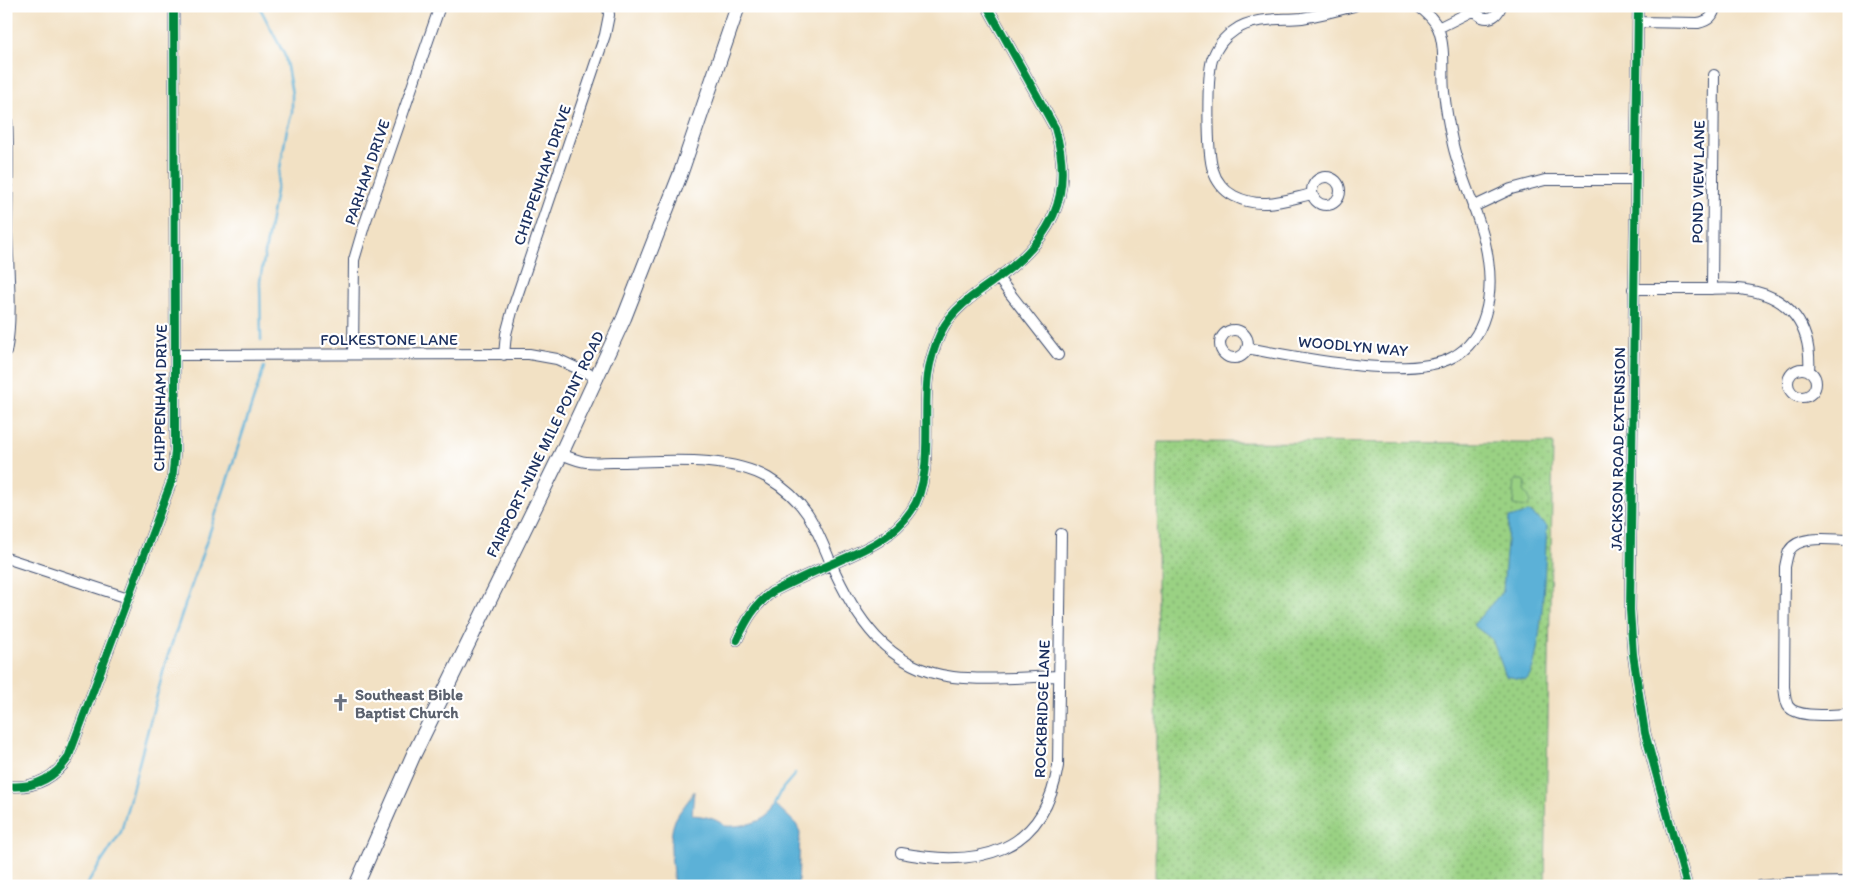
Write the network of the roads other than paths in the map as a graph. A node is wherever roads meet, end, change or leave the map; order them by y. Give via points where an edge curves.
1 (174, 6) edge
2 (440, 6) edge
3 (608, 6) edge
4 (738, 6) edge
5 (987, 6) edge
6 (1354, 6) edge
7 (1418, 6) edge
8 (1501, 6) edge
9 (1638, 6) edge
10 (1715, 6) edge
11 (1473, 8) edge
12 (1638, 22) junction
13 (1438, 28) junction
14 (1714, 75) dead end
15 (6, 105) edge
16 (1635, 180) junction
17 (1312, 194) dead end
18 (1473, 207) junction
19 (7, 221) edge
20 (998, 278) junction
21 (1633, 289) junction
22 (1712, 289) junction
23 (1248, 348) dead end
24 (6, 352) edge
25 (353, 354) junction
26 (1058, 354) dead end
27 (175, 355) junction
28 (504, 355) junction
29 (1809, 372) dead end
30 (598, 378) junction
31 (561, 454) junction
32 (1061, 534) dead end
33 (1849, 540) edge
34 (6, 558) edge
35 (832, 564) junction
36 (128, 598) junction
37 (737, 640) dead end
38 (1058, 676) junction
39 (1849, 714) edge
40 (6, 786) edge
41 (901, 853) dead end
42 (1849, 882) edge
43 (356, 886) edge
44 (1687, 886) edge
45 (1760, 886) edge

1 - 27 street, CHIPPENHAM DRIVE
2 - 25 street, PARHAM DRIVE via 354,260
3 - 28 street, CHIPPENHAM DRIVE via 605,34 513,308
4 - 30 main road, FAIRPORT-NINE MILE POINT ROAD via 654,245
5 - 20 street via 1055,128 1062,165 1062,184 1052,220 1030,250
6 - 17 street via 1318,16 1246,24 1235,29 1222,42 1211,65 1209,143 1216,179 1233,195 1259,204
7 - 13 street
8 - 11 street via 1496,15 1488,18 1480,17
9 - 12 street, JACKSON ROAD EXTENSION
10 - 12 street via 1712,18 1698,23
11 - 13 street
12 - 16 street, JACKSON ROAD EXTENSION
13 - 18 street, WOODLYN WAY via 1448,118 1460,172
14 - 22 street, POND VIEW LANE
15 - 19 street
16 - 18 street via 1545,180 1511,188
16 - 21 street, JACKSON ROAD EXTENSION
18 - 23 street, WOODLYN WAY via 1486,246 1489,295 1475,336 1454,357 1428,365 1367,366
19 - 24 street via 9,326
20 - 26 street
20 - 35 street via 960,307 942,330 936,344 926,388 925,476 912,510 885,538
21 - 22 street
21 - 44 street, JACKSON ROAD EXTENSION via 1632,654 1645,733
22 - 29 street via 1759,292 1782,303 1793,313 1806,335 1810,347
25 - 27 street, FOLKESTONE LANE
25 - 28 street, FOLKESTONE LANE
27 - 36 street, CHIPPENHAM DRIVE via 172,480
28 - 30 street, FOLKESTONE LANE via 548,356
30 - 31 main road, FAIRPORT-NINE MILE POINT ROAD
31 - 35 street via 586,462 707,462 748,469 768,478 800,503 812,520
31 - 43 main road, FAIRPORT-NINE MILE POINT ROAD via 413,756
32 - 38 street, ROCKBRIDGE LANE
33 - 39 street via 1808,540 1790,551 1785,567 1784,687 1787,703 1794,712
34 - 36 street
35 - 37 street via 772,592 759,602
35 - 38 street via 858,616 876,638 911,663 930,671 973,678
36 - 40 street, CHIPPENHAM DRIVE via 68,758 50,778 40,783
38 - 41 street, ROCKBRIDGE LANE via 1058,766 1052,793 1038,820 1014,842 991,854 922,858
42 - 45 street

